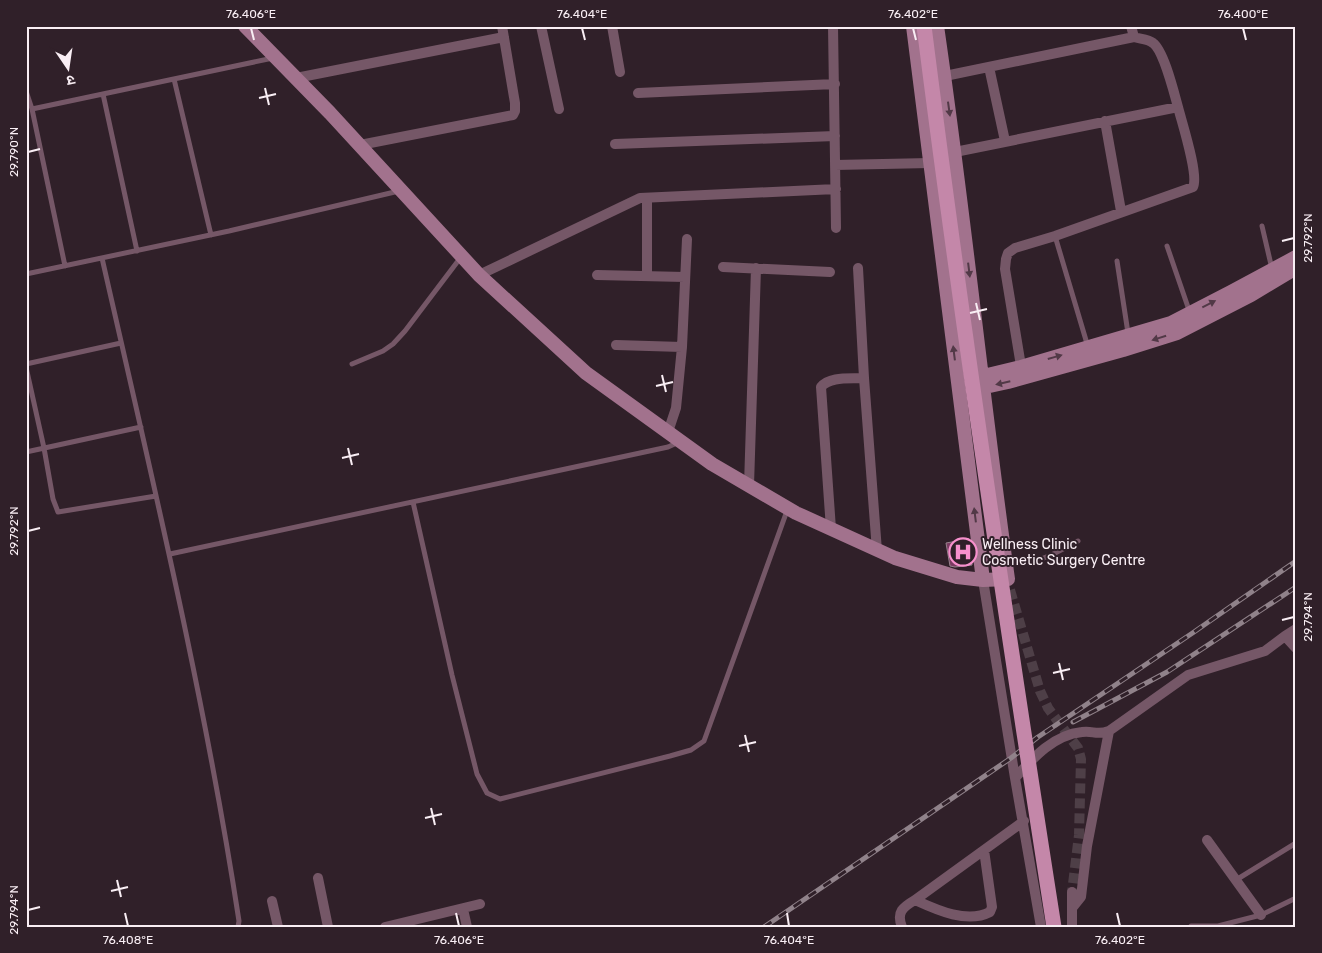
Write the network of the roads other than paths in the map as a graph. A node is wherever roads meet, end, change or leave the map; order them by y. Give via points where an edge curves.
1 (245, 26) edge
2 (541, 26) edge
3 (612, 26) edge
4 (833, 26) edge
5 (913, 26) edge
6 (924, 26) edge
7 (937, 26) edge
8 (1131, 26) edge
9 (503, 32) edge
10 (1134, 37) junction
11 (276, 58) junction
12 (989, 67) junction
13 (620, 72) dead end
14 (944, 76) junction
15 (296, 78) junction
16 (174, 79) junction
17 (835, 84) junction
18 (26, 91) edge
19 (638, 93) dead end
20 (102, 94) junction
21 (1178, 107) junction
22 (32, 109) junction
23 (559, 109) dead end
24 (1105, 121) junction
25 (835, 136) junction
26 (1005, 142) junction
27 (615, 144) dead end
28 (360, 145) junction
29 (955, 152) junction
30 (930, 163) junction
31 (836, 165) junction
32 (836, 190) junction
33 (402, 191) junction
34 (647, 198) junction
35 (1121, 212) junction
36 (1262, 226) dead end
37 (836, 228) dead end
38 (211, 235) junction
39 (1055, 236) junction
40 (687, 239) dead end
41 (1167, 246) dead end
42 (137, 250) junction
43 (462, 256) junction
44 (1296, 257) edge
45 (102, 258) junction
46 (1117, 261) dead end
47 (65, 266) junction
48 (723, 267) dead end
49 (756, 268) junction
50 (858, 268) dead end
51 (1296, 268) edge
52 (1272, 270) junction
53 (830, 272) dead end
54 (26, 274) edge
55 (479, 275) junction
56 (597, 275) dead end
57 (647, 276) junction
58 (685, 277) junction
59 (1190, 313) junction
60 (1128, 336) junction
61 (121, 343) junction
62 (616, 345) dead end
63 (682, 347) junction
64 (1088, 348) junction
65 (352, 364) dead end
66 (26, 365) edge
67 (1022, 372) junction
68 (864, 378) junction
69 (983, 382) junction
70 (958, 388) junction
71 (141, 427) junction
72 (668, 432) junction
73 (681, 441) junction
74 (44, 448) junction
75 (26, 452) edge
76 (749, 485) junction
77 (156, 496) junction
78 (414, 502) junction
79 (788, 508) junction
80 (831, 529) junction
81 (1078, 541) dead end
82 (877, 551) junction
83 (170, 554) junction
84 (1006, 562) junction
85 (983, 580) junction
86 (1296, 628) edge
87 (1285, 636) junction
88 (1296, 648) edge
89 (1109, 731) junction
90 (1015, 778) junction
91 (1024, 821) junction
92 (1206, 840) dead end
93 (1296, 844) edge
94 (984, 850) junction
95 (318, 878) dead end
96 (1236, 880) junction
97 (1072, 892) tunnel mouth
98 (1296, 898) edge
99 (915, 900) junction
100 (272, 902) dead end
101 (480, 904) dead end
102 (1073, 907) junction
103 (462, 909) junction
104 (1261, 915) junction
105 (1190, 926) edge
106 (238, 927) edge
107 (278, 927) edge
108 (328, 927) edge
109 (385, 927) edge
110 (467, 927) edge
111 (902, 927) edge
112 (1041, 927) edge
113 (1054, 927) edge
114 (1072, 927) edge

1 - 11 street
2 - 23 street
3 - 13 street
4 - 17 street
5 - 30 street
6 - 113 main road, bridge via 952,246
7 - 14 street
8 - 10 street
9 - 15 street
9 - 28 street via 514,102 513,115
10 - 12 street
10 - 21 street via 1157,47
11 - 15 street
11 - 16 lane
12 - 14 street
12 - 26 street
14 -> 29 street
15 - 28 street
16 - 20 lane
16 - 38 lane
17 - 19 street
17 - 25 street
18 - 22 lane
20 - 22 lane
20 - 42 lane
21 - 24 street
21 - 35 street via 1194,169 1193,187
22 - 47 lane
24 - 26 street
24 - 35 street
25 - 27 street
25 - 31 street
26 - 29 street
28 - 33 street
29 -> 69 street
30 - 31 street
70 -> 30 street
31 - 32 street
32 - 34 street
32 - 37 street
33 - 38 lane
33 - 43 street
34 - 55 street via 640,198
34 - 57 street
35 - 39 street
36 - 52 lane
38 - 42 lane
39 - 64 lane
39 - 67 street via 1015,248 1006,259
40 - 58 street
41 - 59 lane
42 - 45 lane
43 - 55 street
43 - 65 lane via 393,344
44 - 52 street
45 - 47 lane
45 - 61 lane
46 - 60 lane
47 - 54 lane
48 - 49 street
49 - 53 street
49 - 76 street
50 - 68 street
51 -> 67 street via 1177,333 1123,350
59 -> 52 street
55 - 72 street via 586,373
56 - 57 street
57 - 58 street
58 - 63 street
59 - 60 street via 1172,323
60 - 64 street
61 - 66 lane
61 - 71 lane
62 - 63 street
63 - 72 street via 676,408
67 -> 64 street
66 - 74 lane
67 - 69 street
68 - 80 street via 833,379 821,387
68 - 82 street
69 - 70 street
69 - 84 street
85 -> 70 street
71 - 74 lane
71 - 77 lane
72 - 73 street
73 - 76 street
73 - 78 lane via 668,447
74 - 75 lane
74 - 77 lane via 58,512
76 - 79 street
77 - 83 lane
78 - 79 lane via 452,675 478,774 487,793 500,799 670,756 704,742
78 - 83 lane
79 - 80 street
80 - 82 street
81 - 84 lane via 1031,562
82 - 85 street via 957,577
83 - 106 lane via 221,804
84 - 85 street via 1009,585
85 - 90 street
86 - 87 street
87 - 88 street
87 - 89 street via 1265,651 1188,674
89 - 90 street via 1101,734 1084,731 1062,738 1037,754
89 - 102 street via 1081,896
90 - 91 street
91 - 94 street
91 - 112 street
92 - 96 street
93 - 96 lane
94 - 99 street
94 - 99 street via 990,912 956,916
95 - 108 street
96 - 104 street
97 - 102 street
98 - 104 lane
99 - 111 street via 900,910 898,916
100 - 107 street
101 - 103 street
102 - 114 street
103 - 109 street
103 - 110 street
104 - 105 lane via 1218,926

